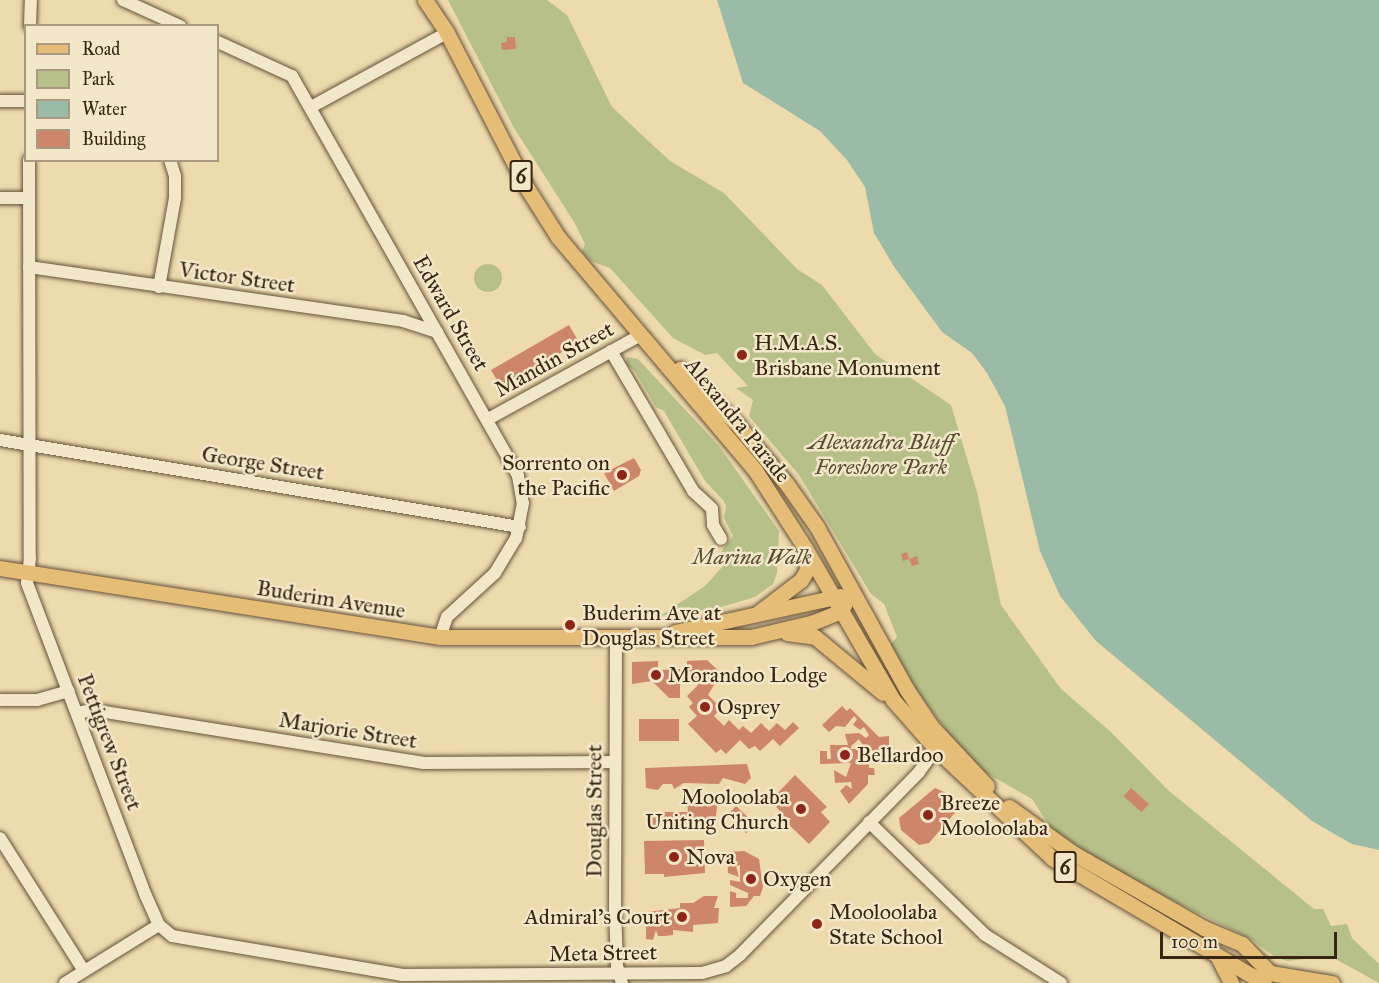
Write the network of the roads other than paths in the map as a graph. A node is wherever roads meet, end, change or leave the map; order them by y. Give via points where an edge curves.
1 (31, 0) edge
2 (123, 0) edge
3 (425, 0) edge
4 (30, 24) edge
5 (176, 24) edge
6 (447, 33) junction
7 (219, 42) edge
8 (0, 101) edge
9 (24, 101) edge
10 (311, 107) junction
11 (29, 162) edge
12 (171, 162) edge
13 (0, 198) edge
14 (29, 198) junction
15 (29, 267) junction
16 (159, 287) junction
17 (438, 332) junction
18 (641, 336) junction
19 (611, 351) junction
20 (488, 419) junction
21 (0, 440) edge
22 (29, 445) junction
23 (520, 527) junction
24 (721, 538) dead end
25 (805, 548) junction
26 (0, 568) edge
27 (28, 572) junction
28 (853, 593) junction
29 (836, 605) junction
30 (754, 617) junction
31 (777, 632) junction
32 (440, 637) junction
33 (615, 637) junction
34 (658, 637) junction
35 (69, 691) junction
36 (0, 700) edge
37 (893, 700) junction
38 (77, 713) junction
39 (931, 726) junction
40 (936, 749) junction
41 (614, 762) junction
42 (869, 822) junction
43 (0, 838) edge
44 (159, 925) junction
45 (1211, 932) junction
46 (1216, 955) junction
47 (84, 971) junction
48 (1245, 977) edge
49 (622, 979) edge
50 (1326, 981) edge
51 (70, 982) edge
52 (1061, 983) edge
53 (1231, 983) edge
54 (1264, 983) edge
55 (1302, 983) edge

1 - 4 street
2 - 5 street
3 - 6 main road, Alexandra Parade / 6
6 - 10 street
6 - 18 main road, Alexandra Parade / 6 via 540,211 584,272
7 - 10 street, Edward Street via 292,76
8 - 9 street
10 - 17 street, Edward Street
11 - 14 street, Pettigrew Street
12 - 16 street via 176,176 175,198
13 - 14 street
14 - 15 street, Pettigrew Street
15 - 16 street, Victor Street
15 - 22 street, Pettigrew Street
16 - 17 street, Victor Street via 403,321
17 - 20 street, Edward Street
18 - 19 street, Mandin Street
18 - 25 main road, Alexandra Parade / 6 via 754,470
18 - 28 main road, Alexandra Parade / 6 via 736,423 786,483 817,527
19 - 20 street, Mandin Street
19 - 24 street via 693,491 712,509 713,525
20 - 23 street, Edward Street via 518,476 523,502
21 - 22 street, George Street
22 - 23 street, George Street
22 - 27 street, Pettigrew Street
23 - 32 street, Edward Street via 502,564 453,609
25 - 29 main road, Alexandra Parade / 6
25 - 30 main road via 805,575
26 - 27 main road, Buderim Avenue
27 - 32 main road, Buderim Avenue
27 - 35 street, Pettigrew Street via 27,583
28 - 29 main road
28 - 39 main road, 6
29 - 30 main road, Buderim Avenue
29 - 31 main road, Buderim Avenue
29 - 37 main road, 6
30 - 34 main road, Buderim Avenue
31 - 34 main road, Buderim Avenue via 718,639
31 - 37 main road via 815,637
32 - 33 main road, Buderim Avenue
33 - 34 main road, Buderim Avenue
33 - 41 street, Douglas Street
35 - 36 street via 37,700
35 - 38 street, Pettigrew Street
37 - 40 main road, 6
38 - 41 street, Marjorie Street via 93,710 423,763
38 - 44 street, Pettigrew Street
39 - 40 street
39 - 45 main road, 6 via 990,789 1037,830
40 - 42 street, Meta Street via 919,772
40 - 46 main road, 6 via 1052,858
41 - 49 street, Douglas Street via 617,966
42 - 49 street, Meta Street via 726,966 702,973
42 - 52 street via 985,935
43 - 47 street
44 - 47 street
44 - 49 street, Meta Street via 172,936 190,941 403,975
45 - 48 main road, 6 via 1237,954
45 - 50 main road via 1242,944 1275,975
46 - 48 main road, 6
46 - 53 main road via 1225,964
47 - 51 street
48 - 54 main road
50 - 55 main road

